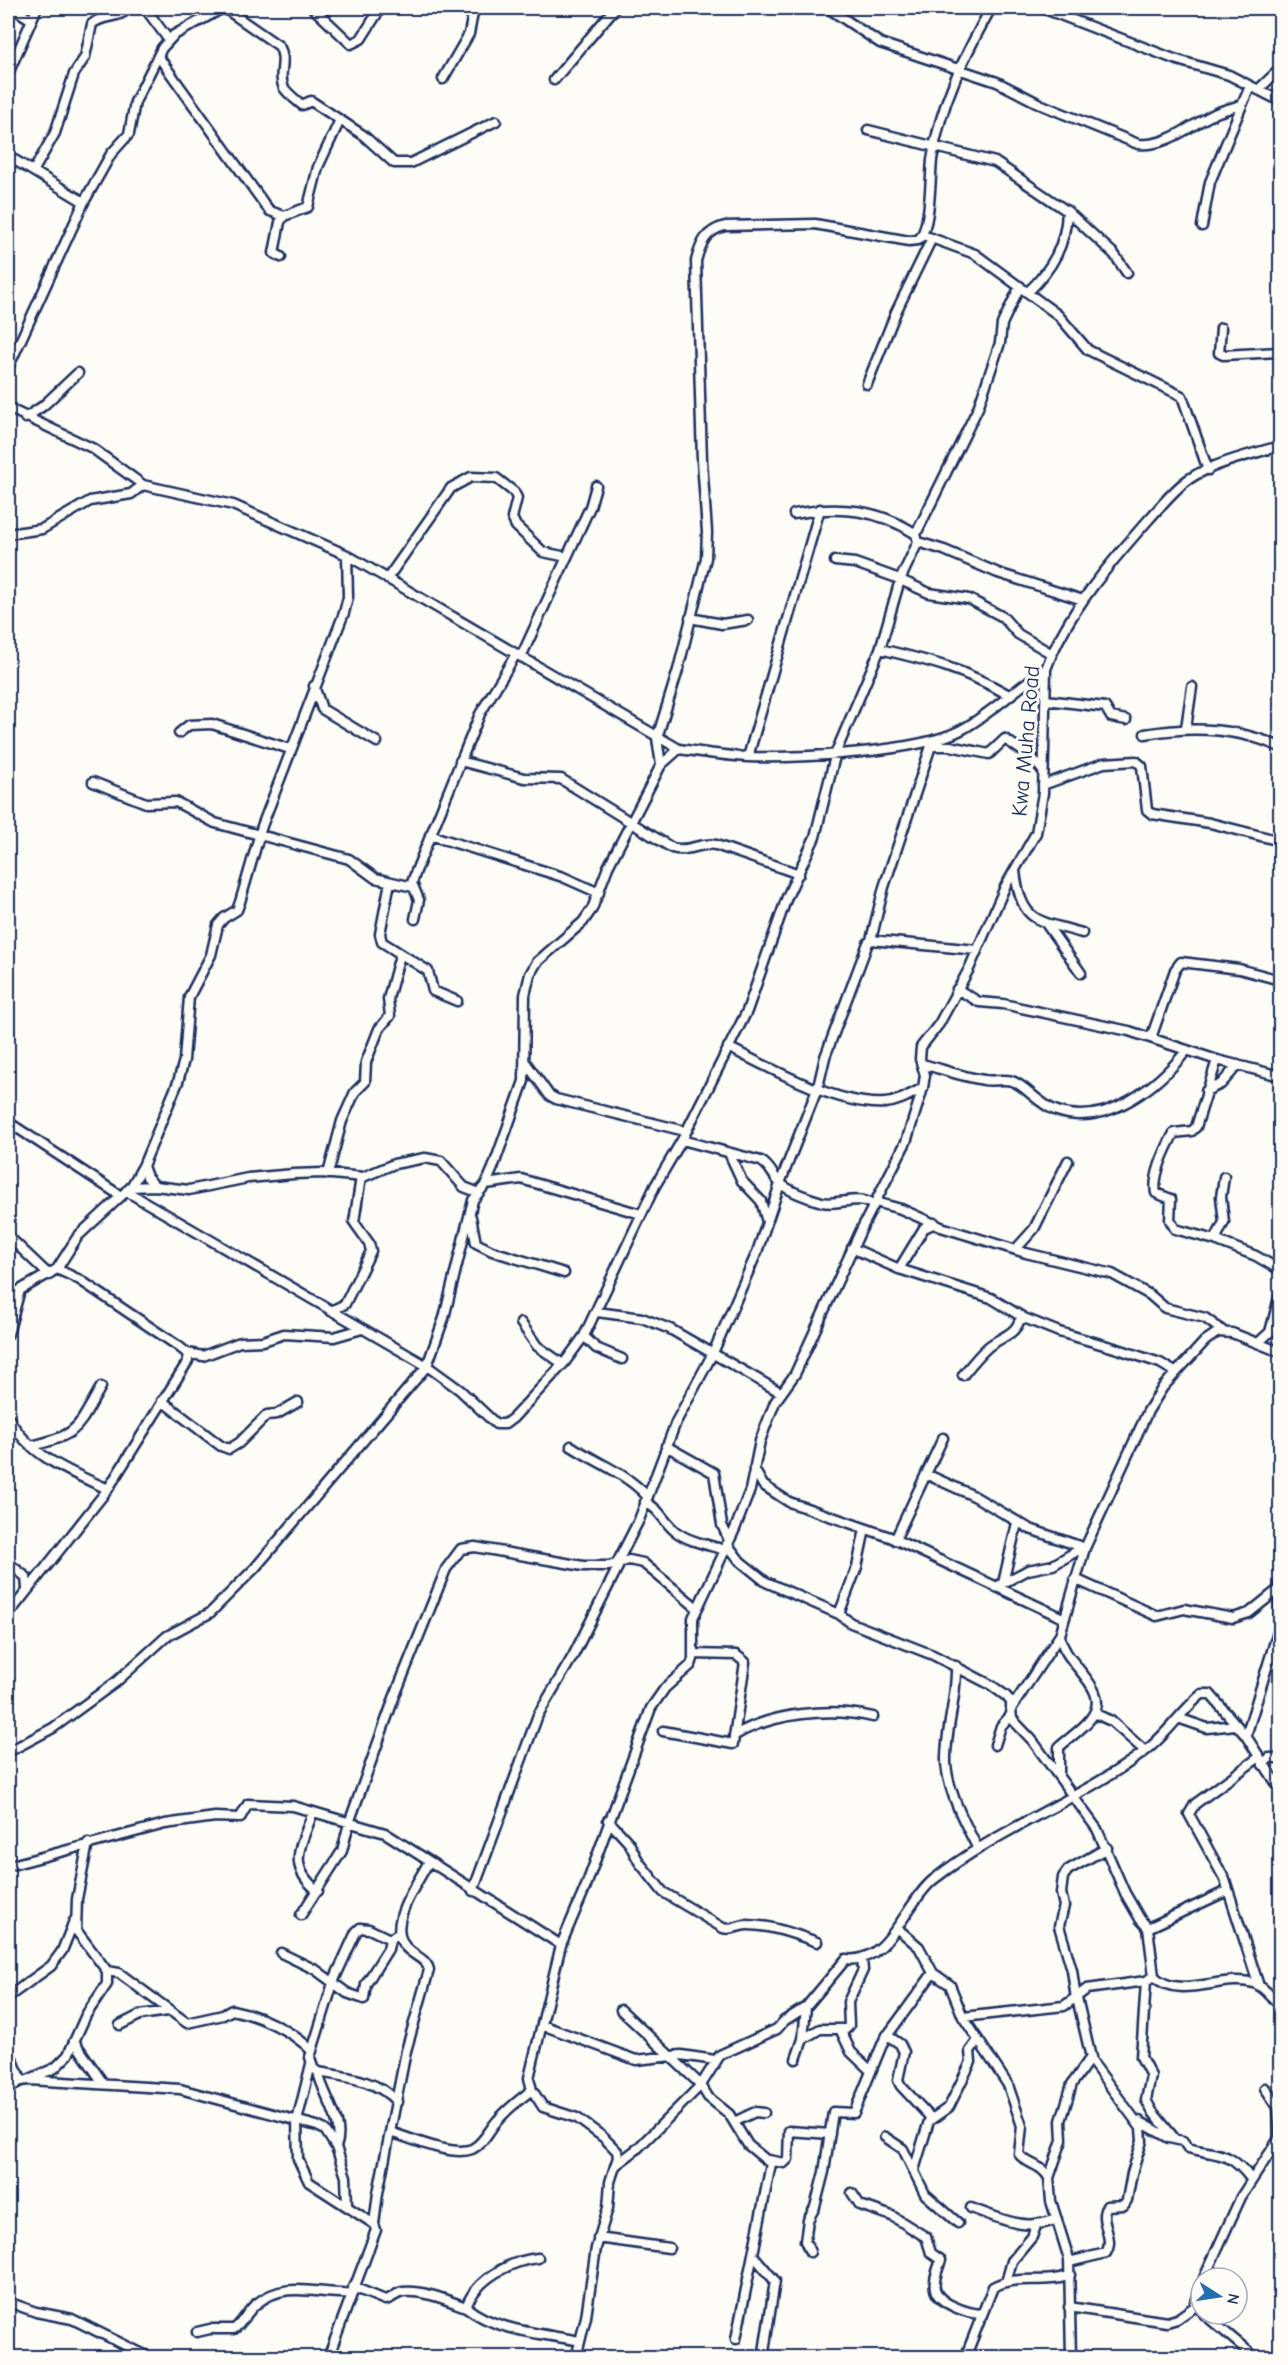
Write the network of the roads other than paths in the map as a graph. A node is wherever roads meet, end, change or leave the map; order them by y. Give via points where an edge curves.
1 (13, 8) edge
2 (37, 8) edge
3 (129, 8) edge
4 (145, 8) edge
5 (224, 8) edge
6 (313, 8) edge
7 (474, 8) edge
8 (615, 8) edge
9 (828, 8) edge
10 (991, 8) edge
11 (1042, 8) edge
12 (380, 9) dead end
13 (30, 19) junction
14 (168, 39) junction
15 (158, 56) junction
16 (958, 68) junction
17 (1281, 69) edge
18 (8, 74) edge
19 (443, 79) dead end
20 (554, 80) dead end
21 (1254, 88) junction
22 (1281, 101) edge
23 (1241, 105) junction
24 (340, 120) junction
25 (496, 121) dead end
26 (868, 130) dead end
27 (934, 147) junction
28 (8, 156) edge
29 (34, 170) junction
30 (84, 202) junction
31 (1067, 211) junction
32 (284, 216) junction
33 (1203, 226) dead end
34 (927, 237) junction
35 (281, 257) dead end
36 (1127, 273) dead end
37 (1020, 286) junction
38 (1028, 292) junction
39 (1221, 328) dead end
40 (1281, 352) edge
41 (8, 368) edge
42 (78, 373) dead end
43 (867, 384) dead end
44 (10, 412) edge
45 (25, 418) junction
46 (1279, 449) edge
47 (1208, 470) junction
48 (142, 485) junction
49 (596, 486) dead end
50 (820, 509) junction
51 (794, 514) dead end
52 (8, 534) edge
53 (917, 538) junction
54 (347, 555) junction
55 (567, 557) junction
56 (835, 561) dead end
57 (387, 579) junction
58 (900, 580) junction
59 (1083, 600) junction
60 (690, 618) junction
61 (748, 620) dead end
62 (880, 649) junction
63 (1052, 654) junction
64 (518, 656) junction
65 (1046, 669) junction
66 (314, 686) junction
67 (1192, 687) dead end
68 (1009, 695) junction
69 (1046, 700) junction
70 (1126, 720) dead end
71 (1186, 728) junction
72 (180, 733) dead end
73 (1145, 734) dead end
74 (657, 738) junction
75 (377, 742) dead end
76 (932, 743) junction
77 (1281, 747) edge
78 (290, 749) junction
79 (679, 749) junction
80 (836, 752) junction
81 (748, 757) junction
82 (460, 761) junction
83 (661, 765) junction
84 (1043, 771) junction
85 (93, 782) dead end
86 (1043, 785) junction
87 (632, 825) junction
88 (430, 835) junction
89 (258, 836) junction
90 (1281, 841) edge
91 (1015, 871) junction
92 (799, 874) junction
93 (390, 882) junction
94 (413, 887) junction
95 (599, 893) junction
96 (415, 920) dead end
97 (1047, 925) junction
98 (1082, 933) dead end
99 (871, 940) junction
100 (976, 953) junction
101 (400, 955) junction
102 (1081, 973) dead end
103 (1281, 980) edge
104 (957, 989) junction
105 (457, 1000) dead end
106 (1151, 1038) junction
107 (728, 1047) junction
108 (1187, 1050) junction
109 (1217, 1060) junction
110 (526, 1063) junction
111 (922, 1064) junction
112 (1238, 1065) junction
113 (1281, 1076) edge
114 (818, 1087) junction
115 (923, 1088) junction
116 (1206, 1091) junction
117 (8, 1122) edge
118 (683, 1136) junction
119 (729, 1153) junction
120 (1068, 1161) dead end
121 (144, 1166) junction
122 (328, 1174) junction
123 (361, 1177) junction
124 (1224, 1177) dead end
125 (486, 1184) junction
126 (781, 1184) junction
127 (155, 1186) junction
128 (126, 1191) junction
129 (477, 1192) junction
130 (874, 1204) junction
131 (641, 1214) junction
132 (471, 1216) junction
133 (767, 1223) junction
134 (935, 1223) junction
135 (8, 1236) edge
136 (1215, 1240) junction
137 (852, 1248) junction
138 (1016, 1249) junction
139 (899, 1269) junction
140 (1281, 1270) edge
141 (53, 1272) junction
142 (564, 1273) dead end
143 (1281, 1294) edge
144 (331, 1311) junction
145 (597, 1312) junction
146 (1021, 1316) junction
147 (521, 1323) dead end
148 (362, 1329) junction
149 (1224, 1332) junction
150 (8, 1334) edge
151 (584, 1336) junction
152 (1258, 1343) junction
153 (1281, 1352) edge
154 (187, 1353) junction
155 (713, 1353) junction
156 (622, 1359) dead end
157 (563, 1364) junction
158 (427, 1366) junction
159 (1175, 1372) junction
160 (963, 1375) dead end
161 (101, 1387) dead end
162 (780, 1392) junction
163 (162, 1401) junction
164 (298, 1402) dead end
165 (8, 1417) edge
166 (943, 1438) dead end
167 (31, 1446) junction
168 (571, 1446) dead end
169 (666, 1446) junction
170 (754, 1469) junction
171 (928, 1475) junction
172 (108, 1489) junction
173 (768, 1489) junction
174 (750, 1490) junction
175 (646, 1499) junction
176 (1017, 1522) junction
177 (866, 1529) junction
178 (895, 1540) junction
179 (727, 1545) junction
180 (1084, 1548) junction
181 (619, 1562) junction
182 (8, 1563) edge
183 (1075, 1579) junction
184 (1281, 1581) edge
185 (1000, 1585) junction
186 (1280, 1588) edge
187 (27, 1589) junction
188 (697, 1608) junction
189 (839, 1614) junction
190 (8, 1615) edge
191 (1063, 1618) junction
192 (1060, 1635) junction
193 (693, 1654) junction
194 (956, 1666) junction
195 (1011, 1712) junction
196 (1094, 1713) junction
197 (873, 1717) dead end
198 (1178, 1718) junction
199 (1236, 1725) junction
200 (663, 1731) dead end
201 (735, 1735) junction
202 (1246, 1736) junction
203 (995, 1745) dead end
204 (1145, 1751) junction
205 (8, 1752) edge
206 (1281, 1758) edge
207 (1261, 1761) junction
208 (1059, 1775) junction
209 (1281, 1789) edge
210 (1074, 1798) junction
211 (313, 1812) junction
212 (608, 1820) junction
213 (349, 1823) junction
214 (88, 1843) junction
215 (1107, 1848) junction
216 (978, 1849) junction
217 (428, 1863) junction
218 (8, 1866) edge
219 (318, 1891) junction
220 (473, 1891) junction
221 (1227, 1891) junction
222 (301, 1916) dead end
223 (75, 1919) junction
224 (1148, 1928) junction
225 (897, 1929) junction
226 (394, 1937) junction
227 (817, 1942) dead end
228 (561, 1945) junction
229 (281, 1953) dead end
230 (862, 1959) junction
231 (107, 1971) junction
232 (933, 1973) junction
233 (1150, 1978) junction
234 (333, 1984) junction
235 (1260, 1986) junction
236 (8, 1997) edge
237 (1076, 1999) junction
238 (1281, 2005) edge
239 (806, 2007) junction
240 (621, 2010) dead end
241 (169, 2011) junction
242 (963, 2017) junction
243 (120, 2025) dead end
244 (542, 2025) junction
245 (840, 2029) junction
246 (887, 2036) junction
247 (803, 2038) junction
248 (978, 2040) junction
249 (74, 2041) junction
250 (8, 2049) edge
251 (312, 2051) junction
252 (669, 2056) junction
253 (1091, 2057) junction
254 (796, 2059) dead end
255 (715, 2060) junction
256 (310, 2064) junction
257 (871, 2071) junction
258 (318, 2072) junction
259 (26, 2080) junction
260 (103, 2083) junction
261 (700, 2085) junction
262 (1265, 2088) dead end
263 (8, 2090) edge
264 (532, 2090) junction
265 (397, 2102) junction
266 (764, 2113) dead end
267 (931, 2118) junction
268 (1137, 2120) junction
269 (297, 2121) junction
270 (734, 2122) junction
271 (390, 2132) junction
272 (830, 2134) junction
273 (885, 2137) dead end
274 (1280, 2138) edge
275 (1175, 2139) junction
276 (336, 2147) junction
277 (769, 2160) junction
278 (616, 2165) junction
279 (914, 2170) junction
280 (1049, 2178) junction
281 (1251, 2179) junction
282 (852, 2193) dead end
283 (347, 2205) junction
284 (971, 2208) dead end
285 (1057, 2219) junction
286 (958, 2223) dead end
287 (374, 2224) junction
288 (1036, 2226) junction
289 (598, 2238) junction
290 (669, 2248) dead end
291 (810, 2252) dead end
292 (753, 2255) junction
293 (538, 2258) dead end
294 (1069, 2262) junction
295 (1210, 2266) edge
296 (1070, 2275) junction
297 (1005, 2282) junction
298 (352, 2290) junction
299 (8, 2302) edge
300 (466, 2307) junction
301 (1069, 2307) junction
302 (980, 2314) junction
303 (1189, 2314) edge
304 (1219, 2326) edge
305 (197, 2332) dead end
306 (736, 2339) dead end
307 (580, 2340) junction
308 (151, 2358) edge
309 (328, 2358) edge
310 (576, 2358) edge
311 (763, 2358) edge
312 (965, 2358) edge
313 (1071, 2358) edge
314 (1256, 2358) edge

1 - 13 street
2 - 13 street
3 - 29 street via 92,24 85,57 74,74 55,133
4 - 14 street
5 - 14 street
5 - 24 street via 279,46 284,54 285,89 302,105 310,101
6 - 12 street via 351,44 361,39
7 - 19 street via 469,34
8 - 20 street
9 - 16 street via 880,43
10 - 16 street
11 - 21 street
13 - 18 street
14 - 15 street
15 - 30 street via 135,102 129,134 111,154
15 - 32 street via 265,205
16 - 23 street via 1138,144 1169,139 1214,114
16 - 27 street
17 - 21 street
21 - 22 street
21 - 23 street
23 - 33 street via 1210,182
24 - 25 street via 394,163 405,165
24 - 32 street via 318,167 308,207
26 - 27 street
27 - 31 street via 995,162
27 - 34 street
28 - 29 street
29 - 30 street
30 - 41 street
31 - 36 street via 1114,254
31 - 38 street via 1061,250 1043,278
32 - 35 street via 274,254
34 - 37 street via 975,254
34 - 43 street
34 - 60 street via 909,241 815,224 725,226 706,236 696,261 706,558
37 - 38 street
37 - 53 street via 1002,324 1000,343 978,408
38 - 47 street via 1058,315 1088,350 1182,396
39 - 40 street via 1219,353 1223,355
42 - 45 street
44 - 45 street
45 - 48 street via 92,448
46 - 47 street, Kwa Muha Road
47 - 59 street, Kwa Muha Road via 1190,478 1172,494
48 - 52 street via 131,494 90,501 42,529
48 - 54 street via 233,506
49 - 55 street via 591,507
50 - 51 street
50 - 53 street via 858,510 886,519
50 - 81 street
53 - 58 street
53 - 59 street via 998,573
54 - 57 street
54 - 66 street via 348,597 344,613
55 - 57 street via 543,552 516,526 512,518 517,498 514,492 496,478 471,477 451,488
55 - 64 street
56 - 58 street via 855,563
57 - 64 street
58 - 62 street
58 - 63 street via 939,596 969,599 1003,617 1018,634
59 - 63 street, Kwa Muha Road
60 - 61 street via 722,624
60 - 74 street
62 - 68 street via 960,670
62 - 80 street
63 - 65 street, Kwa Muha Road
64 - 74 street
64 - 82 street via 480,714
65 - 68 street
65 - 69 street, Kwa Muha Road
66 - 75 street via 322,709
66 - 78 street
67 - 71 street
68 - 76 street via 968,726
69 - 70 street via 1105,707 1111,717
69 - 84 street, Kwa Muha Road
71 - 73 street
71 - 77 street via 1241,734
72 - 78 street via 189,725 212,724
74 - 79 street
74 - 83 street
76 - 80 street
76 - 84 street via 989,754 1005,739
76 - 99 street via 884,887
78 - 89 street
79 - 81 street
79 - 83 street
80 - 81 street
80 - 92 street via 823,814
82 - 87 street via 524,778 561,779
82 - 88 street
83 - 87 street
84 - 86 street, Kwa Muha Road
85 - 89 street via 146,803 176,802 215,823
86 - 90 street via 1104,763 1136,761 1142,766 1149,813
86 - 91 street, Kwa Muha Road via 1036,834
87 - 92 street via 679,850 716,845
87 - 95 street via 608,867
88 - 94 street
88 - 95 street via 563,877
89 - 93 street via 349,859 375,878
89 - 121 street via 237,910 218,925 211,955 189,997 184,1060
91 - 97 street via 1021,903
91 - 100 street, Kwa Muha Road
92 - 107 street via 747,1011
93 - 94 street
93 - 101 street via 380,934 382,942
94 - 96 street via 419,896
95 - 110 street via 583,922 550,949 530,974 524,1013
97 - 98 street
97 - 102 street
99 - 100 street
99 - 114 street via 825,1058
100 - 104 street, Kwa Muha Road
101 - 105 street via 428,971 433,991
101 - 122 street via 388,999 390,1016 379,1029 366,1062 365,1082 355,1092 342,1121
103 - 106 street via 1239,969 1181,962 1174,970
104 - 106 street via 979,1002 1061,1016
104 - 111 street, Kwa Muha Road via 939,1024 921,1047
106 - 108 street
107 - 114 street via 787,1077
107 - 118 street
108 - 109 street
108 - 111 street via 1160,1080 1119,1106 1070,1114 1042,1103 1013,1081 984,1080
109 - 112 street
109 - 116 street
110 - 118 street via 556,1099
110 - 125 street via 524,1081
111 - 115 street, Kwa Muha Road
112 - 113 street
112 - 116 street via 1221,1084
114 - 115 street via 836,1096 886,1103
114 - 126 street
115 - 130 street, Kwa Muha Road via 906,1142
116 - 136 street via 1196,1127 1172,1136 1155,1189 1172,1199 1170,1220 1175,1229
117 - 128 street
118 - 119 street
118 - 131 street
119 - 126 street via 766,1164
119 - 133 street via 742,1181 761,1202
120 - 138 street via 1034,1229
121 - 127 street
121 - 128 street
122 - 123 street
122 - 127 street via 266,1176 189,1190
123 - 129 street via 416,1159 434,1159 448,1167 464,1187
123 - 144 street via 354,1221 371,1251 345,1304
124 - 136 street via 1224,1222
125 - 129 street
125 - 131 street via 521,1179
126 - 130 street via 822,1202 862,1200
126 - 133 street
127 - 128 street
128 - 141 street via 78,1236
128 - 144 street
129 - 132 street
130 - 134 street via 901,1209
130 - 137 street, Kwa Muha Road
131 - 145 street
132 - 142 street via 476,1243
132 - 158 street
133 - 155 street
134 - 138 street
134 - 139 street via 924,1228
135 - 141 street
136 - 140 street
137 - 139 street
137 - 162 street, Kwa Muha Road via 795,1374
138 - 149 street via 1112,1274 1165,1308 1204,1318
139 - 146 street via 991,1298
141 - 150 street via 20,1290
141 - 154 street via 80,1280
143 - 152 street via 1270,1332
144 - 148 street
145 - 151 street
145 - 155 street via 642,1318
146 - 159 street
146 - 160 street via 1014,1331 991,1344
147 - 157 street via 537,1346
148 - 154 street via 334,1337 284,1334 263,1341 240,1342 203,1356
148 - 158 street
149 - 152 street
149 - 159 street via 1212,1336
151 - 156 street via 596,1348
151 - 157 street
152 - 153 street
154 - 163 street via 188,1361
155 - 162 street
155 - 169 street
157 - 158 street via 513,1418 500,1425
158 - 205 street via 255,1568 210,1613 167,1636 116,1682 53,1728
159 - 180 street via 1148,1411
161 - 167 street via 76,1428 66,1437
162 - 170 street, Kwa Muha Road
163 - 164 street via 229,1449 267,1415
163 - 172 street
165 - 167 street
166 - 171 street
167 - 172 street via 53,1464
168 - 175 street via 608,1466
169 - 175 street
169 - 179 street via 714,1473
170 - 173 street
170 - 174 street, Kwa Muha Road
171 - 176 street
171 - 178 street
172 - 187 street
173 - 174 street
173 - 177 street via 789,1502
174 - 179 street, Kwa Muha Road
175 - 179 street via 678,1533
175 - 181 street
176 - 180 street
176 - 185 street
177 - 178 street
177 - 189 street
178 - 185 street
179 - 188 street, Kwa Muha Road
179 - 189 street via 759,1577
180 - 183 street
180 - 185 street via 1053,1565 1028,1570
181 - 188 street via 643,1563
181 - 213 street via 583,1566 467,1546 456,1552 394,1698
181 - 220 street via 573,1656 538,1714
182 - 187 street via 26,1577
183 - 186 street via 1157,1616 1184,1609 1233,1618 1249,1613
183 - 191 street
184 - 186 street
185 - 191 street
186 - 202 street via 1279,1628
187 - 190 street
188 - 193 street, Kwa Muha Road via 691,1628
189 - 194 street via 850,1623
191 - 192 street
192 - 195 street
192 - 196 street via 1068,1658 1096,1690
193 - 201 street via 736,1655 745,1662
193 - 212 street via 687,1671 665,1688 651,1708
194 - 195 street via 1006,1696 1011,1701
194 - 216 street via 946,1762 955,1798
195 - 203 street
195 - 208 street
196 - 204 street via 1111,1721
196 - 208 street via 1059,1747
197 - 201 street via 844,1711 817,1713 754,1724
198 - 199 street via 1207,1728
198 - 199 street via 1205,1693
198 - 204 street
199 - 202 street
200 - 201 street via 733,1744
202 - 207 street
204 - 210 street
206 - 207 street
207 - 209 street
207 - 221 street via 1190,1810
208 - 210 street
210 - 215 street
210 - 216 street
211 - 213 street
211 - 214 street via 281,1804 248,1804 240,1818 165,1824
211 - 219 street via 297,1864 302,1877
212 - 227 street via 663,1892 723,1928 747,1925 781,1930
212 - 228 street
213 - 217 street via 385,1833
213 - 219 street via 342,1851
214 - 218 street
214 - 223 street
215 - 224 street via 1125,1893
215 - 237 street via 1068,1870 1063,1877 1064,1906 1059,1926
216 - 225 street via 922,1890
217 - 220 street
217 - 226 street
219 - 222 street
220 - 228 street
221 - 224 street
221 - 235 street
223 - 231 street via 82,1941
223 - 236 street via 51,1966
224 - 233 street
225 - 230 street
225 - 232 street via 919,1947
226 - 234 street via 360,1928
226 - 234 street via 366,1984 364,2000
226 - 265 street via 422,1959 429,1970 406,2051
228 - 244 street
229 - 234 street via 316,1970
230 - 239 street via 846,1959
230 - 245 street via 863,1970 848,2002 849,2024
231 - 241 street via 119,1973
231 - 249 street via 107,1984
232 - 242 street via 950,1985
232 - 246 street
233 - 235 street via 1178,1986 1220,1981
233 - 237 street via 1087,1989
233 - 275 street via 1141,2048 1142,2062 1151,2076 1146,2100
234 - 251 street
235 - 238 street
237 - 242 street via 1064,2006
237 - 253 street
239 - 247 street
239 - 255 street via 766,2036 728,2050
240 - 252 street
241 - 243 street via 140,2015
241 - 251 street via 191,2023 231,2010 247,2013 297,2037
242 - 248 street
244 - 252 street via 636,2060
244 - 264 street via 530,2078
245 - 247 street via 820,2029
245 - 257 street via 851,2052
246 - 257 street
246 - 267 street via 900,2044 904,2052 898,2080 901,2086
247 - 254 street
248 - 267 street via 949,2107
248 - 280 street via 1013,2095 1022,2126 1019,2154 1044,2169
249 - 259 street via 62,2062
249 - 260 street
250 - 259 street
251 - 256 street
252 - 255 street
252 - 261 street
253 - 268 street
253 - 280 street via 1072,2084 1061,2121 1062,2140
255 - 261 street
256 - 258 street
256 - 269 street
257 - 272 street via 854,2113 832,2112
258 - 265 street via 366,2081
258 - 276 street via 339,2130
259 - 260 street
259 - 263 street
260 - 269 street via 180,2088
261 - 270 street
261 - 278 street
262 - 274 street via 1278,2107
264 - 271 street via 514,2103 479,2145 470,2150 443,2148
264 - 278 street via 543,2107 577,2118 603,2137 617,2151
265 - 271 street
266 - 270 street via 755,2112
267 - 279 street
268 - 275 street
268 - 294 street via 1143,2141 1127,2200 1124,2205 1107,2206 1102,2216 1109,2249 1100,2257
269 - 276 street via 325,2130
269 - 283 street via 296,2153 308,2180
270 - 277 street via 748,2145
271 - 287 street
272 - 277 street via 789,2132 788,2159 784,2163
272 - 291 street via 815,2207 808,2220 805,2241
273 - 279 street via 903,2149
274 - 281 street
275 - 281 street via 1188,2148 1224,2154 1240,2164
276 - 283 street via 346,2177
277 - 292 street
278 - 289 street
279 - 286 street via 924,2194
280 - 285 street
281 - 295 street
282 - 302 street via 860,2205 892,2216 926,2237 931,2253 941,2260 936,2273 938,2294 969,2313
283 - 287 street
284 - 288 street via 1012,2223
285 - 288 street
285 - 294 street
287 - 298 street via 372,2244
288 - 297 street via 1012,2261
289 - 290 street
289 - 307 street
292 - 306 street
292 - 311 street via 775,2281
293 - 300 street via 518,2261 488,2278
294 - 296 street
296 - 297 street
296 - 301 street
297 - 302 street via 993,2287
298 - 300 street via 385,2300 399,2293 435,2296
298 - 305 street via 306,2288 276,2293 258,2302 234,2329
298 - 309 street
299 - 308 street via 72,2319
300 - 307 street via 481,2319 501,2326
301 - 303 street via 1167,2322
301 - 313 street
302 - 312 street
304 - 314 street
307 - 310 street

